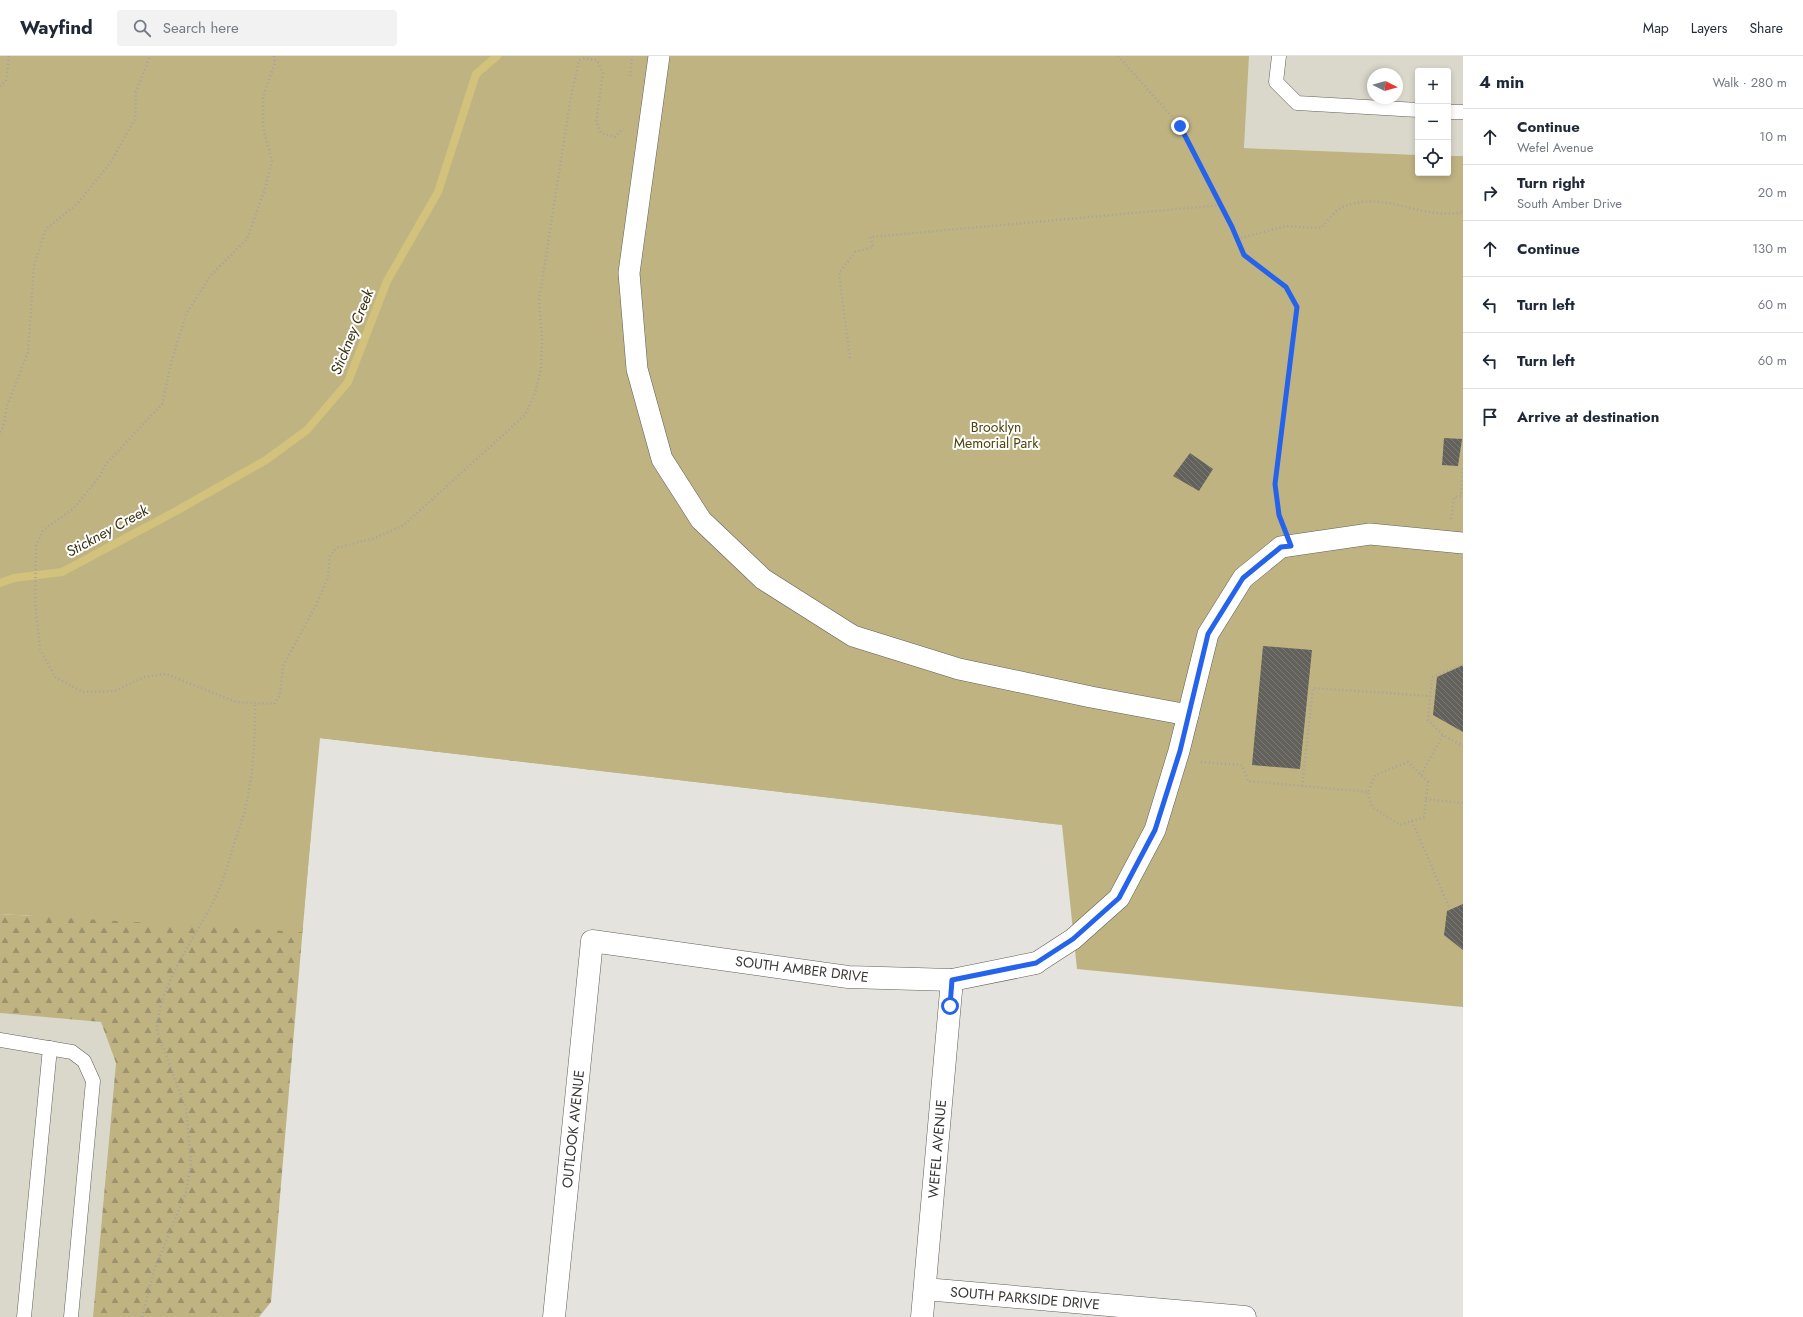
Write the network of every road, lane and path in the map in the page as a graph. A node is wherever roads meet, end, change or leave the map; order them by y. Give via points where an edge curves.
1 (9, 56) edge
2 (150, 56) edge
3 (274, 56) edge
4 (632, 56) edge
5 (659, 56) edge
6 (1118, 56) edge
7 (1279, 56) edge
8 (629, 80) dead end
9 (0, 86) edge
10 (1415, 110) edge
11 (1451, 112) edge
12 (1463, 112) edge
13 (625, 127) dead end
14 (1221, 205) junction
15 (1463, 212) edge
16 (1237, 239) junction
17 (850, 358) dead end
18 (0, 432) edge
19 (1463, 468) edge
20 (1456, 542) edge
21 (1291, 546) junction
22 (1463, 666) edge
23 (1430, 696) junction
24 (255, 703) junction
25 (1188, 716) junction
26 (1443, 735) junction
27 (1463, 746) edge
28 (1176, 760) junction
29 (1421, 774) junction
30 (1302, 786) junction
31 (1368, 792) junction
32 (1426, 800) junction
33 (1463, 803) edge
34 (1412, 821) junction
35 (1449, 907) dead end
36 (592, 941) joint
37 (1036, 963) joint
38 (952, 980) junction
39 (0, 1040) edge
40 (50, 1048) junction
41 (925, 1289) junction
42 (24, 1317) edge
43 (71, 1317) edge
44 (142, 1317) edge
45 (554, 1317) edge
46 (922, 1317) edge
47 (1245, 1317) edge

1 - 9 path via 6,81
2 - 18 path via 136,92 135,119 110,163 77,204 46,229 34,266 28,352
3 - 24 path via 275,63 263,97 263,127 272,161 247,239 211,276 186,314 162,404 106,464 100,476 73,510 44,530 36,546 35,601 40,649 55,677 83,692 115,691 144,677 166,674 236,702
4 - 8 path
5 - 25 street via 629,273 637,369 662,460 701,520 763,579 853,636 959,669
6 - 14 path via 1180,126
7 - 10 lane via 1276,82 1297,103
11 - 12 lane
13 - 24 path via 615,137 601,133 596,122 603,73 597,60 579,60 570,102 539,301 541,368 535,393 525,415 404,525 375,538 336,548 330,556 328,577 316,605 283,666 280,695 274,704
14 - 16 path
14 - 17 path via 870,237 873,247 855,252 839,273
15 - 16 path via 1435,214 1385,202 1364,200 1342,207 1321,228 1286,226
16 - 21 path via 1244,255 1286,287 1297,307 1275,484 1279,515
19 - 20 path via 1461,496 1454,497
20 - 21 street via 1370,534
21 - 25 street via 1281,547 1243,578 1208,634
22 - 23 path via 1432,677
23 - 26 path via 1428,720
23 - 30 path via 1313,688
24 - 44 path via 252,769 247,802 223,880 172,978 157,1020 157,1031 186,1109 191,1163 186,1192 154,1271
25 - 28 street
26 - 27 path
26 - 29 path
28 - 30 path via 1242,766 1248,781
28 - 37 street via 1155,830 1119,898 1073,939
29 - 31 path via 1408,762 1375,776
29 - 32 path via 1428,782
30 - 31 path
31 - 34 path via 1372,807 1400,825
32 - 33 path
32 - 34 path via 1424,817
34 - 35 path
36 - 38 street, SOUTH AMBER DRIVE via 848,977
36 - 45 street, OUTLOOK AVENUE
37 - 38 street, SOUTH AMBER DRIVE
38 - 41 street, WEFEL AVENUE
39 - 40 lane
40 - 42 lane
40 - 43 lane via 72,1052 84,1061 93,1081
41 - 46 street, WEFEL AVENUE
41 - 47 street, SOUTH PARKSIDE DRIVE

